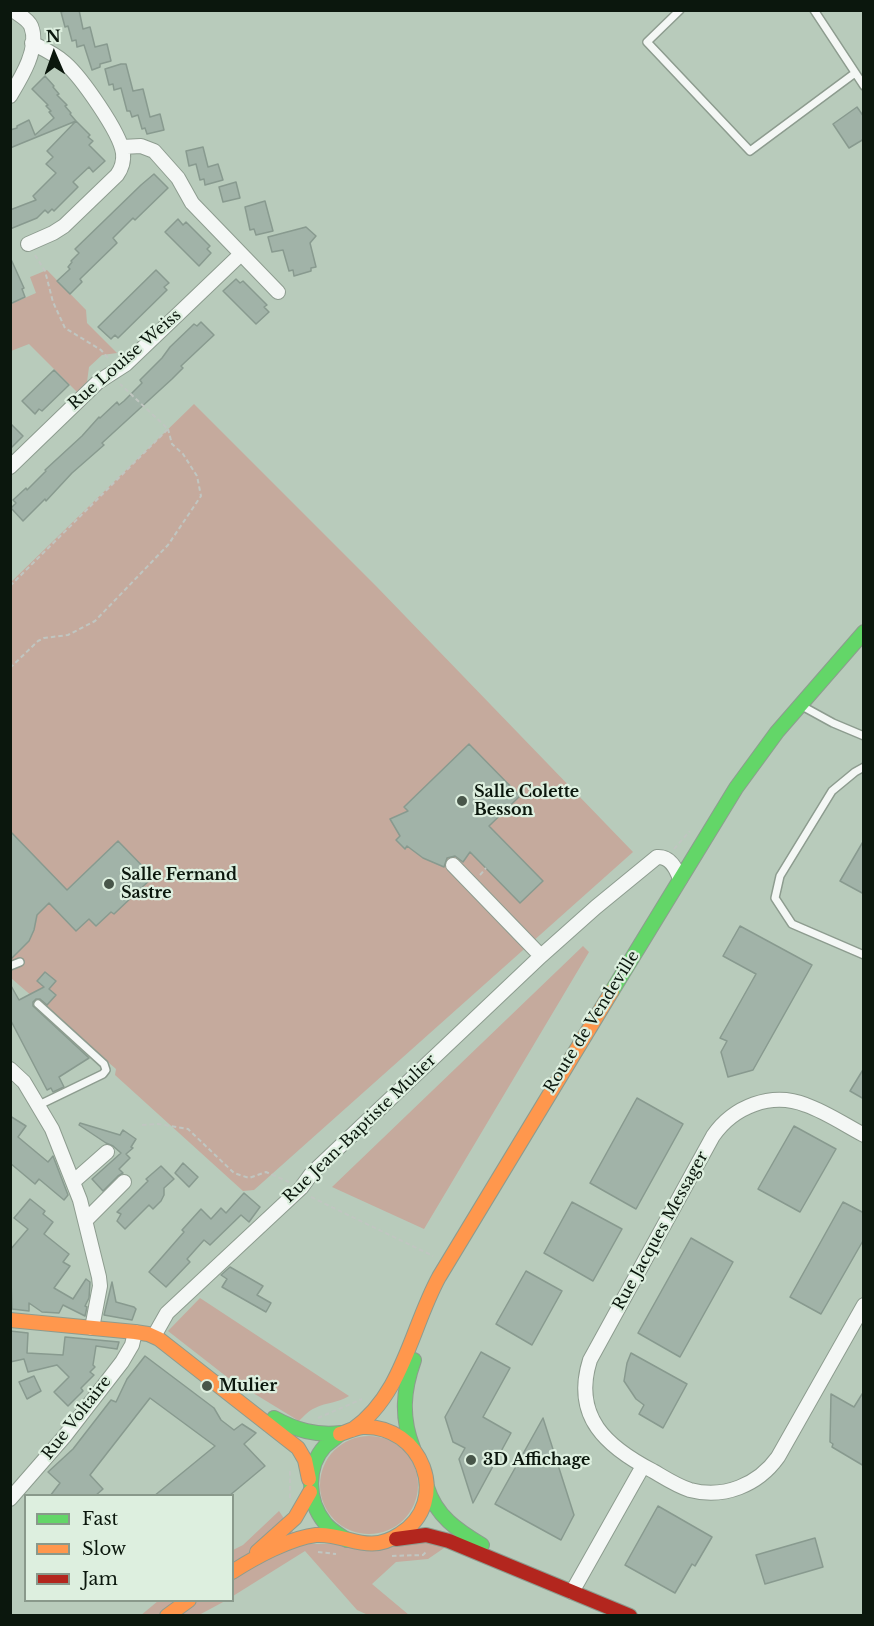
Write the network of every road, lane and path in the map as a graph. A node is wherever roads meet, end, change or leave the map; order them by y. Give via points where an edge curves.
1 (13, 10) edge
2 (680, 10) edge
3 (814, 10) edge
4 (32, 44) junction
5 (855, 73) junction
6 (864, 86) edge
7 (10, 96) edge
8 (122, 147) junction
9 (28, 244) joint
10 (241, 254) junction
11 (278, 292) dead end
12 (114, 372) junction
13 (168, 429) junction
14 (10, 467) edge
15 (10, 586) edge
16 (864, 632) edge
17 (864, 648) edge
18 (10, 668) edge
19 (805, 708) junction
20 (864, 736) edge
21 (864, 767) edge
22 (453, 865) dead end
23 (680, 879) junction
24 (864, 955) edge
25 (541, 956) junction
26 (20, 962) dead end
27 (10, 966) edge
28 (38, 1004) dead end
29 (10, 1069) edge
30 (39, 1105) junction
31 (864, 1135) edge
32 (107, 1152) dead end
33 (73, 1182) junction
34 (124, 1182) dead end
35 (87, 1220) junction
36 (864, 1305) edge
37 (10, 1320) edge
38 (92, 1328) junction
39 (135, 1332) junction
40 (154, 1336) junction
41 (219, 1384) junction
42 (349, 1431) junction
43 (413, 1448) junction
44 (643, 1466) junction
45 (427, 1487) junction
46 (310, 1488) junction
47 (10, 1499) edge
48 (436, 1537) junction
49 (347, 1540) junction
50 (386, 1541) junction
51 (314, 1551) dead end
52 (343, 1555) dead end
53 (384, 1557) dead end
54 (235, 1570) edge
55 (538, 1577) junction
56 (572, 1592) junction
57 (186, 1602) edge
58 (167, 1616) edge
59 (630, 1616) edge

1 - 4 street via 29,23
2 - 5 lane via 646,42 750,151
3 - 5 lane
4 - 7 street
4 - 8 street via 52,53 72,70
5 - 6 lane
8 - 9 street via 123,163 117,175 64,226
8 - 10 street via 141,146 154,151 176,176 192,203
9 - 12 path via 45,271 65,328 101,350
10 - 11 street
10 - 12 street, Rue Louise Weiss
12 - 13 path
12 - 14 street, Rue Louise Weiss via 93,386
13 - 15 path
13 - 18 path via 172,444 197,476 201,496 184,523 95,621 68,635 38,641
16 - 19 main road, Route de Vendeville
17 - 19 main road, Route de Vendeville
19 - 20 lane
19 - 23 main road, Route de Vendeville via 753,762
19 - 43 main road, Route de Vendeville via 742,798 449,1280 406,1381 403,1416
21 - 24 lane via 832,791 780,876 775,898 792,924
22 - 25 street
23 - 25 street, Rue Jean-Baptiste Mulier via 669,860 655,858
23 - 42 main road, Route de Vendeville via 454,1249 425,1303 386,1395 371,1417
25 - 40 street, Rue Jean-Baptiste Mulier via 164,1316
26 - 27 lane
28 - 30 lane via 106,1070
29 - 30 street
30 - 33 street
31 - 44 street, Rue Jacques Messager via 804,1104 775,1100 738,1111 713,1136 587,1369 586,1401 596,1426 609,1443
32 - 33 street
33 - 35 street
34 - 35 street
35 - 38 street via 100,1286
36 - 44 street, Rue Jacques Messager via 778,1457 759,1478 721,1492 699,1491
37 - 38 main road
38 - 39 main road
39 - 40 main road
39 - 47 street, Rue Voltaire via 122,1362
40 - 41 main road
41 - 42 main road via 302,1432 323,1435
41 - 46 main road via 298,1448 305,1460
42 - 43 main road via 382,1429
42 - 46 main road via 320,1452
43 - 45 main road via 424,1469
44 - 56 street
45 - 50 main road via 424,1503 412,1524
45 - 55 main road via 431,1504 451,1525
46 - 49 main road via 322,1521
46 - 54 main road via 306,1504 294,1521
48 - 50 main road via 414,1535
48 - 53 path via 423,1555
48 - 55 main road
49 - 50 main road via 363,1544
49 - 54 main road via 324,1535 306,1537
51 - 52 path
55 - 56 main road
56 - 59 main road
57 - 58 main road

